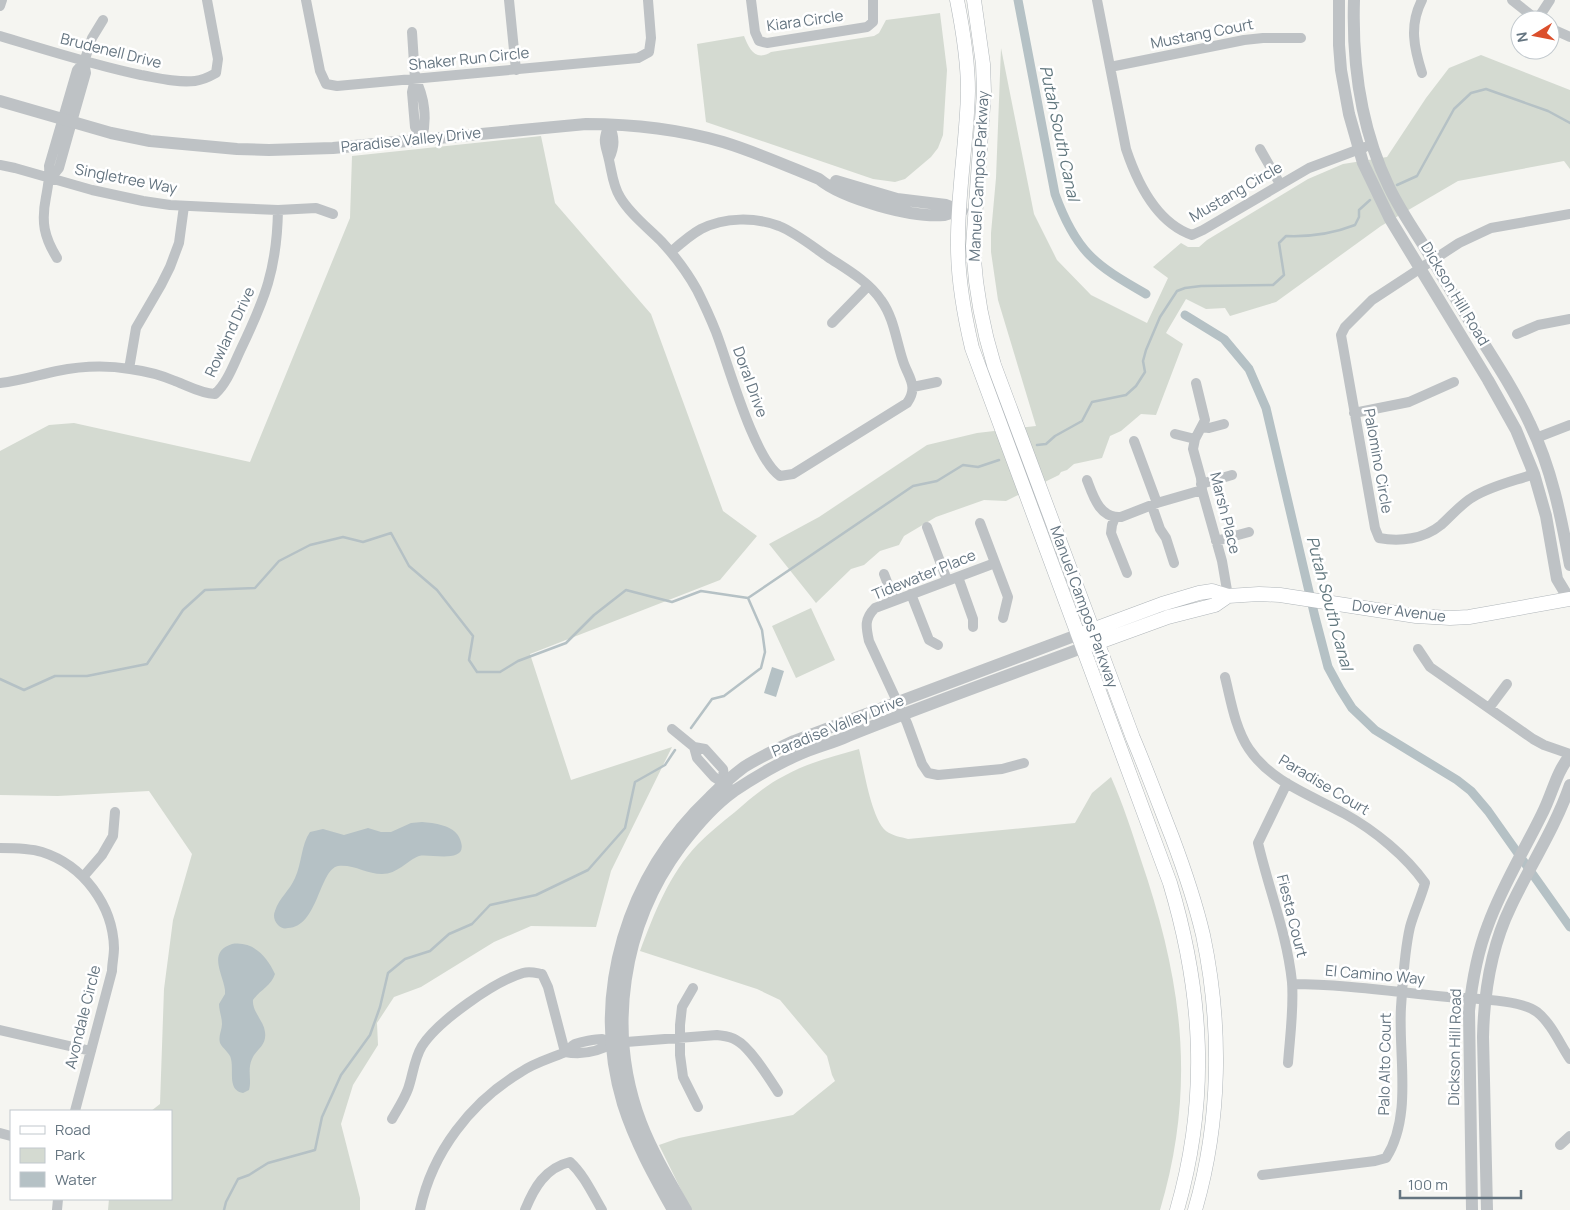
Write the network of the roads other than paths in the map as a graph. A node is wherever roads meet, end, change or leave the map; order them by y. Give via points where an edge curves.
1 (2, 0) edge
2 (207, 0) edge
3 (306, 0) edge
4 (509, 0) edge
5 (648, 0) edge
6 (751, 0) edge
7 (872, 0) edge
8 (957, 0) edge
9 (974, 0) edge
10 (1097, 0) edge
11 (1339, 0) edge
12 (1354, 0) edge
13 (1422, 0) edge
14 (1512, 0) edge
15 (0, 6) edge
16 (1524, 10) edge
17 (103, 20) dead end
18 (412, 32) dead end
19 (0, 36) edge
20 (1301, 38) dead end
21 (84, 62) junction
22 (1110, 66) junction
23 (516, 70) junction
24 (1422, 73) dead end
25 (415, 79) junction
26 (0, 101) edge
27 (67, 122) junction
28 (609, 124) junction
29 (422, 139) junction
30 (1373, 144) junction
31 (1260, 149) dead end
32 (1359, 149) junction
33 (0, 165) edge
34 (50, 179) junction
35 (1280, 184) junction
36 (184, 206) junction
37 (278, 210) junction
38 (959, 210) junction
39 (975, 212) junction
40 (333, 214) dead end
41 (1570, 214) edge
42 (670, 252) junction
43 (57, 258) dead end
44 (1432, 260) junction
45 (1419, 268) junction
46 (868, 286) junction
47 (1570, 319) edge
48 (832, 323) dead end
49 (1517, 334) dead end
50 (129, 369) junction
51 (937, 382) dead end
52 (1454, 382) dead end
53 (0, 383) edge
54 (1196, 383) dead end
55 (913, 387) junction
56 (1354, 413) junction
57 (1224, 424) dead end
58 (1570, 425) edge
59 (1202, 427) junction
60 (1175, 434) dead end
61 (1536, 438) junction
62 (1195, 439) junction
63 (1134, 442) dead end
64 (1534, 474) junction
65 (1232, 475) dead end
66 (1087, 480) dead end
67 (1201, 487) junction
68 (1154, 505) junction
69 (1115, 517) junction
70 (980, 523) dead end
71 (928, 527) dead end
72 (1249, 532) dead end
73 (1216, 541) junction
74 (995, 562) junction
75 (1174, 563) dead end
76 (1570, 565) edge
77 (884, 574) dead end
78 (1127, 574) dead end
79 (958, 576) junction
80 (947, 580) junction
81 (911, 594) junction
82 (1228, 596) junction
83 (1570, 598) edge
84 (894, 600) junction
85 (1003, 618) dead end
86 (973, 627) dead end
87 (1093, 630) junction
88 (1080, 642) junction
89 (1098, 643) junction
90 (938, 645) dead end
91 (1418, 649) dead end
92 (1225, 677) dead end
93 (1507, 684) dead end
94 (897, 702) junction
95 (1489, 708) junction
96 (903, 715) junction
97 (672, 729) dead end
98 (1570, 755) edge
99 (1024, 763) dead end
100 (1287, 784) junction
101 (1570, 785) edge
102 (729, 787) junction
103 (115, 812) dead end
104 (0, 848) edge
105 (83, 877) junction
106 (1292, 984) junction
107 (693, 988) dead end
108 (1402, 992) junction
109 (1470, 999) junction
110 (1485, 1000) junction
111 (0, 1030) edge
112 (680, 1038) junction
113 (618, 1043) junction
114 (91, 1051) junction
115 (565, 1052) junction
116 (1570, 1058) edge
117 (1288, 1063) dead end
118 (778, 1092) dead end
119 (698, 1107) dead end
120 (75, 1110) edge
121 (392, 1119) dead end
122 (1570, 1136) edge
123 (1560, 1145) dead end
124 (1262, 1174) dead end
125 (420, 1210) edge
126 (525, 1210) edge
127 (602, 1210) edge
128 (673, 1210) edge
129 (686, 1210) edge
130 (1177, 1210) edge
131 (1195, 1210) edge
132 (1472, 1210) edge
133 (1487, 1210) edge

1 - 15 street
2 - 21 street, Brudenell Drive via 218,59 216,73 203,80 180,81
3 - 25 street, Shaker Run Circle via 320,71 326,84 338,86
4 - 23 street
5 - 23 street, Shaker Run Circle via 649,52 638,58
6 - 7 street, Kiara Circle via 755,32 759,41 767,43 867,27 873,22
8 - 38 main road, Manuel Campos Parkway via 968,91
9 - 39 main road, Manuel Campos Parkway via 984,92
10 - 22 street, Mustang Circle
11 - 32 street, Dickson Hill Road via 1341,70
12 - 30 street, Dickson Hill Road via 1356,67 1363,111
13 - 24 street via 1415,18 1414,35
14 - 16 street
17 - 21 street via 92,38
18 - 25 street
19 - 21 street, Brudenell Drive
20 - 22 street, Mustang Court via 1244,40
21 - 27 street via 86,73
22 - 35 street, Mustang Circle via 1133,169 1156,208 1182,232 1192,235 1204,230
23 - 25 street, Shaker Run Circle
25 - 29 street via 422,91 425,126
26 - 27 street, Paradise Valley Drive
27 - 29 street, Paradise Valley Drive via 150,140 237,150 310,149
27 - 34 street via 59,168
28 - 29 street, Paradise Valley Drive
28 - 38 street, Paradise Valley Drive via 684,132 723,142 819,179 864,201 894,210 945,215
28 - 42 street, Doral Drive via 604,148 619,196 632,214
30 - 32 street, Mustang Circle
30 - 44 street, Dickson Hill Road via 1390,188
31 - 35 street
32 - 35 street, Mustang Circle via 1309,168
32 - 45 street, Dickson Hill Road via 1377,194
33 - 34 street, Singletree Way
34 - 36 street, Singletree Way via 134,199
34 - 43 street via 43,212 44,228 47,242
36 - 37 street, Singletree Way
36 - 50 street via 178,243 164,279 136,328
37 - 40 street, Singletree Way via 316,208
37 - 50 street, Rowland Drive via 275,256 269,283 260,309 222,387 214,394 201,393 174,381
38 - 39 street, Paradise Valley Drive
38 - 88 main road, Manuel Campos Parkway via 958,270 965,321 978,370
39 - 87 main road, Manuel Campos Parkway via 974,270 988,345
41 - 44 street, Palomino Circle via 1491,228
42 - 46 street via 701,229 717,223 736,219 756,220 796,235
42 - 55 street, Doral Drive via 707,310 753,435 770,468 780,476 793,474 907,402
44 - 45 street, Palomino Circle
44 - 61 street, Dickson Hill Road via 1518,401
45 - 56 street, Palomino Circle via 1372,300 1341,335
45 - 64 street, Dickson Hill Road via 1505,408
46 - 48 street
46 - 55 street via 888,312
47 - 49 street via 1538,325
50 - 53 street, Rowland Drive via 92,366
51 - 55 street
52 - 56 street via 1409,402
54 - 59 street via 1205,416
56 - 64 street, Palomino Circle via 1374,528 1379,538 1416,538 1439,526 1473,497
57 - 59 street
58 - 61 street
59 - 62 street
60 - 62 street
61 - 76 street, Dickson Hill Road via 1555,492
62 - 67 street, Marsh Place via 1194,455
63 - 68 street
64 - 83 street, Dickson Hill Road via 1546,516 1557,579
65 - 67 street
66 - 69 street via 1097,504
67 - 68 street
67 - 73 street, Marsh Place
68 - 69 street
68 - 75 street
69 - 78 street via 1111,533
70 - 74 street
71 - 80 street
72 - 73 street
73 - 82 street, Marsh Place
74 - 79 street, Tidewater Place
74 - 85 street via 1008,597
77 - 84 street
79 - 80 street, Tidewater Place
79 - 86 street
80 - 81 street, Tidewater Place
81 - 84 street, Tidewater Place
81 - 90 street via 929,640
82 - 83 main road, Dover Avenue via 1259,594 1304,598 1416,616 1450,618
82 - 87 main road, Dover Avenue via 1212,591 1186,596
82 - 89 main road, Dover Avenue via 1216,605 1168,617
84 - 94 street, Tidewater Place via 875,608 866,623 870,641
87 - 88 main road, Paradise Valley Drive
87 - 89 main road, Manuel Campos Parkway
88 - 89 main road, Paradise Valley Drive
88 - 94 street, Paradise Valley Drive
88 - 96 street, Paradise Valley Drive
88 - 130 main road, Manuel Campos Parkway via 1170,883 1191,966 1198,1030 1198,1092 1190,1153
89 - 131 main road, Manuel Campos Parkway via 1187,878 1208,964 1215,1030 1215,1092 1208,1156
91 - 95 street via 1430,667
92 - 100 street, Paradise Court via 1237,723 1248,748 1274,776
93 - 95 street
94 - 96 street
94 - 102 street, Paradise Valley Drive via 768,753 743,768
95 - 98 street via 1544,745
96 - 99 street via 928,773 938,775 1002,769
96 - 102 street, Paradise Valley Drive via 799,754
97 - 102 street via 694,747 705,749 723,769
98 - 109 street, Dickson Hill Road via 1561,766 1548,801 1487,926 1478,953
100 - 106 street, Fiesta Court via 1258,843 1285,940
100 - 108 street, Paradise Court via 1368,828 1408,863 1425,884 1410,927
101 - 110 street, Dickson Hill Road via 1510,907 1493,956
102 - 113 street, Paradise Valley Drive via 681,846 662,874 643,913 628,962
103 - 105 street via 113,836
104 - 105 street, Avondale Circle via 42,852 62,861
105 - 114 street, Avondale Circle via 105,908 112,928 114,949 112,971
106 - 108 street, El Camino Way
106 - 117 street, Fiesta Court
107 - 112 street via 682,1007
108 - 109 street, El Camino Way
108 - 124 street, Palo Alto Court via 1401,1110 1398,1131 1386,1158
109 - 110 street, El Camino Way
109 - 132 street, Dickson Hill Road
110 - 116 street, El Camino Way via 1514,1004 1537,1012
110 - 133 street, Dickson Hill Road
111 - 114 street
112 - 113 street
112 - 118 street via 717,1035 738,1040
112 - 119 street via 683,1077
113 - 115 street via 602,1039 575,1044
113 - 128 street, Paradise Valley Drive via 620,1089 631,1128
113 - 129 street, Paradise Valley Drive via 641,1123
114 - 120 street, Avondale Circle
115 - 121 street via 542,974 523,973 469,1002 432,1034 417,1057 408,1089
115 - 125 street via 522,1070 502,1084 459,1125 430,1174
122 - 123 street
126 - 127 street via 532,1193 547,1173 570,1162 584,1177

